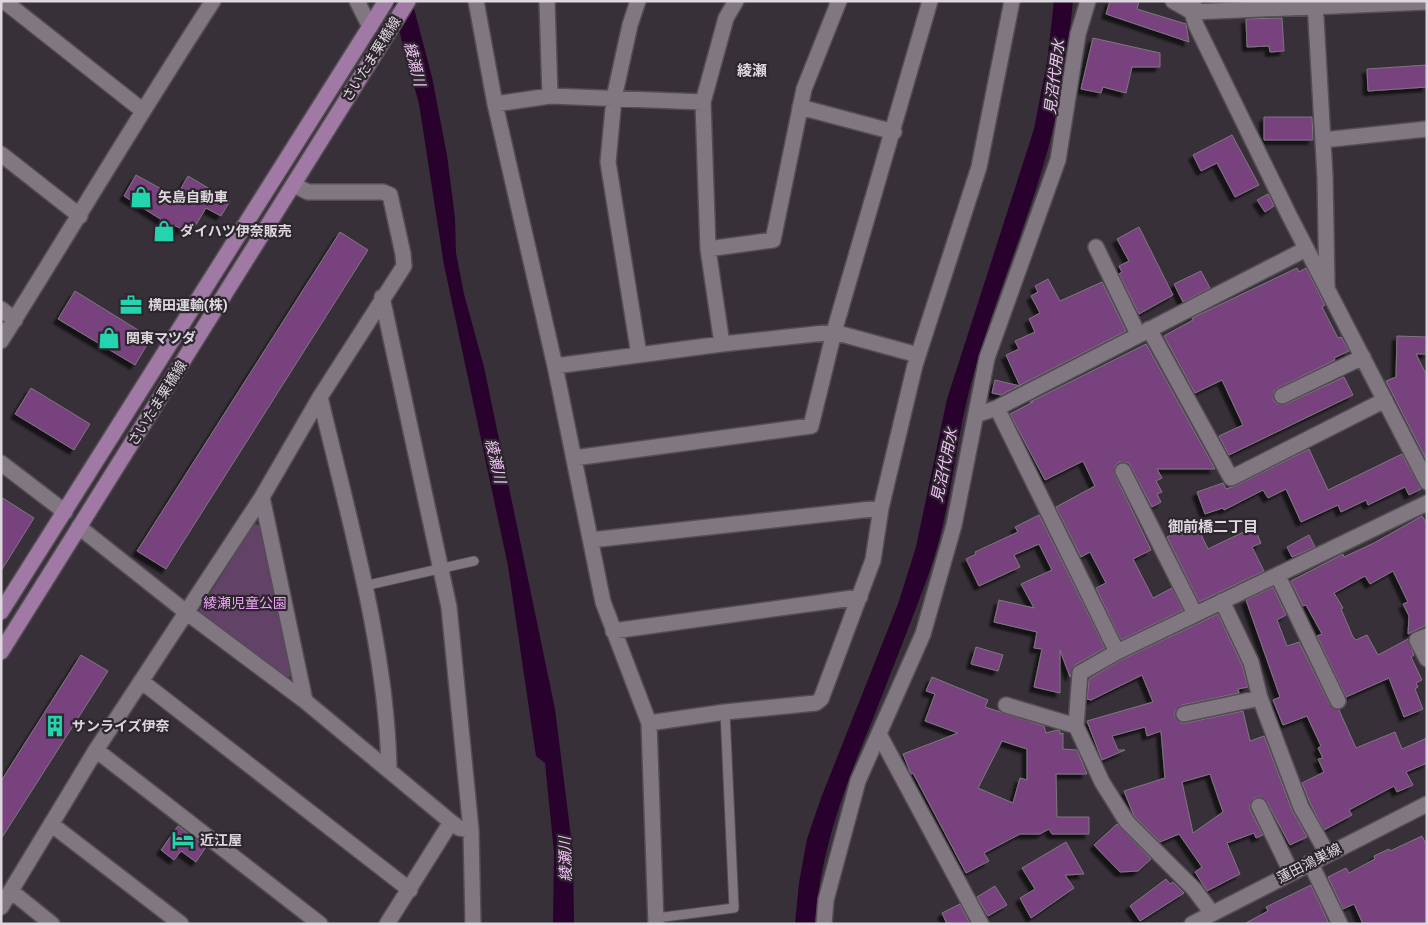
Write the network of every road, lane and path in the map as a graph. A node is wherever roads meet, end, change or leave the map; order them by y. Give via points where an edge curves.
1 (4, 1) edge
2 (213, 1) edge
3 (357, 1) edge
4 (386, 1) edge
5 (408, 1) edge
6 (476, 1) edge
7 (547, 1) edge
8 (638, 1) edge
9 (736, 1) edge
10 (839, 1) edge
11 (930, 1) edge
12 (1012, 1) edge
13 (1088, 1) edge
14 (1173, 1) edge
15 (1401, 2) edge
16 (1427, 2) edge
17 (1316, 4) edge
18 (1193, 7) edge
19 (373, 22) junction
20 (550, 96) junction
21 (614, 98) junction
22 (703, 102) junction
23 (495, 104) junction
24 (800, 107) junction
25 (142, 110) junction
26 (1427, 129) edge
27 (894, 132) junction
28 (1323, 140) junction
29 (1, 154) edge
30 (294, 185) junction
31 (80, 216) junction
32 (1096, 247) dead end
33 (708, 249) junction
34 (1306, 249) junction
35 (1327, 290) junction
36 (382, 297) junction
37 (1, 309) edge
38 (15, 320) junction
39 (834, 332) junction
40 (1143, 332) junction
41 (1, 341) edge
42 (722, 344) junction
43 (639, 355) junction
44 (918, 355) junction
45 (1363, 357) junction
46 (554, 366) junction
47 (1282, 396) dead end
48 (320, 397) junction
49 (1385, 400) junction
50 (997, 408) junction
51 (976, 415) junction
52 (574, 458) junction
53 (1, 463) edge
54 (1123, 471) dead end
55 (1427, 482) edge
56 (262, 497) junction
57 (1427, 503) edge
58 (881, 508) junction
59 (65, 512) junction
60 (79, 527) junction
61 (591, 540) junction
62 (474, 561) dead end
63 (440, 568) junction
64 (1278, 576) junction
65 (364, 586) junction
66 (860, 597) junction
67 (1222, 601) junction
68 (1, 612) edge
69 (186, 612) junction
70 (1194, 614) junction
71 (613, 631) junction
72 (1427, 636) edge
73 (1, 652) edge
74 (1117, 652) junction
75 (1427, 659) edge
76 (142, 681) junction
77 (1260, 698) junction
78 (305, 701) junction
79 (1338, 701) dead end
80 (1006, 705) dead end
81 (725, 712) junction
82 (1184, 714) dead end
83 (650, 723) junction
84 (1076, 726) junction
85 (879, 734) junction
86 (96, 750) junction
87 (389, 770) junction
88 (1427, 804) edge
89 (1259, 806) dead end
90 (450, 822) junction
91 (51, 824) junction
92 (471, 830) junction
93 (1327, 853) junction
94 (1310, 862) junction
95 (1291, 872) junction
96 (410, 890) junction
97 (11, 891) junction
98 (1, 907) edge
99 (1212, 913) junction
100 (656, 921) edge
101 (52, 924) edge
102 (181, 924) edge
103 (320, 924) edge
104 (387, 924) edge
105 (473, 924) edge
106 (824, 924) edge
107 (980, 924) edge
108 (1192, 924) edge
109 (1340, 924) edge

1 - 25 street
2 - 25 street
3 - 19 street
4 - 19 main road, さいたま栗橋線
5 - 30 main road, さいたま栗橋線
6 - 23 street
7 - 20 street
8 - 21 street
9 - 22 street via 726,18
10 - 24 street
11 - 27 street
12 - 44 street via 979,167
13 - 51 street via 1078,34 1058,160 986,358
14 - 18 street
15 - 16 street
15 - 17 street
17 - 18 street
17 - 28 street
18 - 34 street via 1196,25
19 - 59 main road, さいたま栗橋線
20 - 21 street
20 - 23 street
21 - 22 street
21 - 43 street via 608,162
22 - 33 street
23 - 46 street
24 - 27 street
24 - 33 street via 773,240
25 - 31 street
26 - 28 street
27 - 39 street
28 - 35 street
29 - 31 street
30 - 36 street via 308,192 383,192 390,195 404,266
30 - 60 main road, さいたま栗橋線
31 - 38 street
32 - 40 street
33 - 42 street
34 - 35 street
34 - 40 street
35 - 45 street
36 - 48 street
36 - 63 street
37 - 38 street
38 - 41 street
39 - 42 street
39 - 44 street
39 - 52 street via 811,426
40 - 49 street via 1231,478
40 - 50 street
42 - 43 street
43 - 46 street
44 - 58 street
45 - 47 street
45 - 49 street
46 - 52 street
48 - 56 street
48 - 65 street
49 - 55 street
50 - 51 street
50 - 74 street
51 - 85 street via 954,526 923,634
52 - 61 street
53 - 59 street
54 - 70 street
56 - 69 street
56 - 78 street
57 - 64 street
58 - 61 street
58 - 66 street via 873,560
59 - 68 main road, さいたま栗橋線
60 - 69 street
60 - 73 main road, さいたま栗橋線
61 - 71 street via 603,602
62 - 63 lane
63 - 65 lane
63 - 92 street via 452,633
64 - 67 street
64 - 79 street
65 - 87 street via 388,722
66 - 71 street
66 - 81 street via 821,699
67 - 70 street
67 - 77 street via 1251,662
69 - 76 street
69 - 78 street
70 - 74 street
71 - 83 street
72 - 75 street via 1417,640
74 - 84 street via 1080,673
76 - 86 street
76 - 96 street
77 - 82 street
77 - 93 street via 1301,807
78 - 87 street
80 - 84 street
81 - 83 street
81 - 100 lane via 734,908
83 - 100 street
84 - 99 street via 1102,782 1127,822 1194,889
85 - 106 street via 858,781 826,900
85 - 107 street
86 - 91 street
86 - 103 street
87 - 90 street
88 - 93 street, 蓮田鴻巣線
89 - 95 street
90 - 92 street
90 - 96 street
91 - 97 street
91 - 102 street
92 - 105 street
93 - 94 street, 蓮田鴻巣線
94 - 95 street, 蓮田鴻巣線
94 - 109 street
95 - 99 street, 蓮田鴻巣線
96 - 104 street
97 - 98 street
97 - 101 street
99 - 108 street, 蓮田鴻巣線

